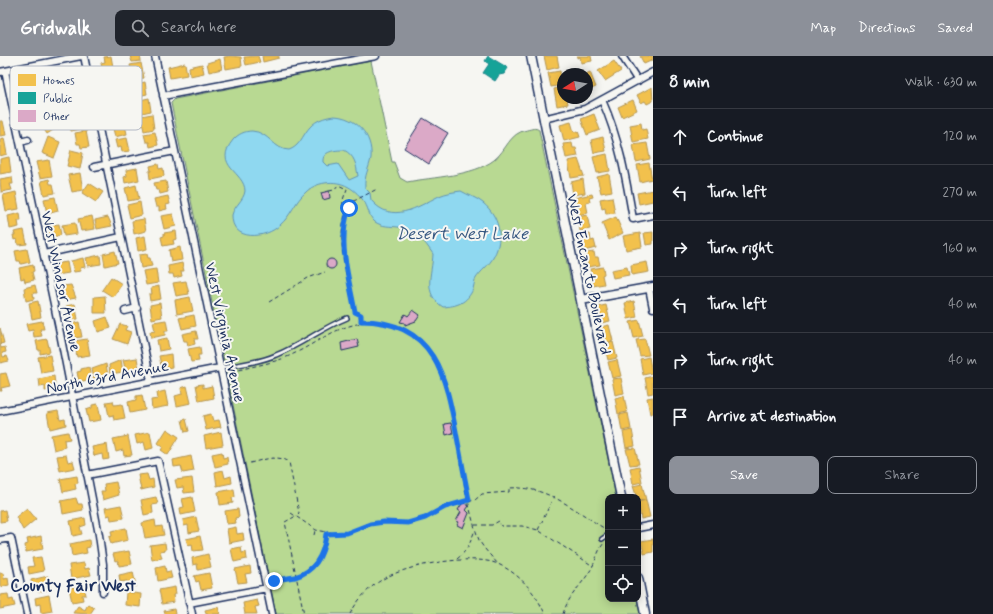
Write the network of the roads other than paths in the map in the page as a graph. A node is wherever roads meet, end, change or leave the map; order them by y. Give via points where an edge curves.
1 (82, 56) edge
2 (155, 56) edge
3 (376, 56) edge
4 (531, 56) edge
5 (622, 56) edge
6 (32, 66) edge
7 (84, 66) edge
8 (2, 72) edge
9 (653, 72) edge
10 (638, 81) junction
11 (163, 96) junction
12 (602, 100) junction
13 (10, 103) edge
14 (544, 119) junction
15 (17, 130) edge
16 (98, 130) edge
17 (28, 140) dead end
18 (20, 142) junction
19 (174, 151) junction
20 (106, 165) junction
21 (94, 167) dead end
22 (653, 215) edge
23 (121, 237) junction
24 (44, 254) junction
25 (651, 288) edge
26 (581, 300) junction
27 (137, 308) junction
28 (653, 308) edge
29 (126, 310) dead end
30 (347, 318) dead end
31 (220, 368) junction
32 (151, 381) junction
33 (72, 397) junction
34 (0, 411) edge
35 (87, 474) junction
36 (620, 494) edge
37 (653, 525) edge
38 (641, 527) edge
39 (605, 537) edge
40 (602, 539) dead end
41 (0, 540) edge
42 (267, 588) junction
43 (103, 592) dead end
44 (641, 593) edge
45 (189, 603) junction
46 (27, 614) edge
47 (192, 614) edge
48 (272, 614) edge
49 (645, 614) edge

1 - 6 street
1 - 7 street
2 - 11 street, West Virginia Avenue
3 - 11 street
4 - 14 street, West Encanto Boulevard
5 - 10 street
8 - 13 street, West Windsor Avenue
9 - 10 street
10 - 12 street
11 - 19 street, West Virginia Avenue
12 - 14 street via 585,109
12 - 22 street via 612,122 622,158 633,218
14 - 26 street, West Encanto Boulevard
15 - 18 street, West Windsor Avenue
16 - 20 street
17 - 18 street
18 - 24 street, West Windsor Avenue
19 - 20 street
19 - 31 street, West Virginia Avenue
20 - 21 street
20 - 23 street
23 - 24 street
23 - 27 street
24 - 33 street, West Windsor Avenue
25 - 26 street
25 - 28 street
26 - 36 street, West Encanto Boulevard
27 - 29 street
27 - 32 street
30 - 31 lane via 331,324 278,355 265,360
31 - 32 street, North 63rd Avenue
31 - 42 street, West Virginia Avenue
32 - 33 street, North 63rd Avenue
33 - 34 street, North 63rd Avenue
33 - 35 street, West Windsor Avenue
35 - 43 street, West Windsor Avenue via 103,564
35 - 45 street via 158,461
37 - 38 street
39 - 40 lane
41 - 46 street via 11,538
42 - 45 street
42 - 48 street, West Virginia Avenue
44 - 49 street
45 - 47 street

